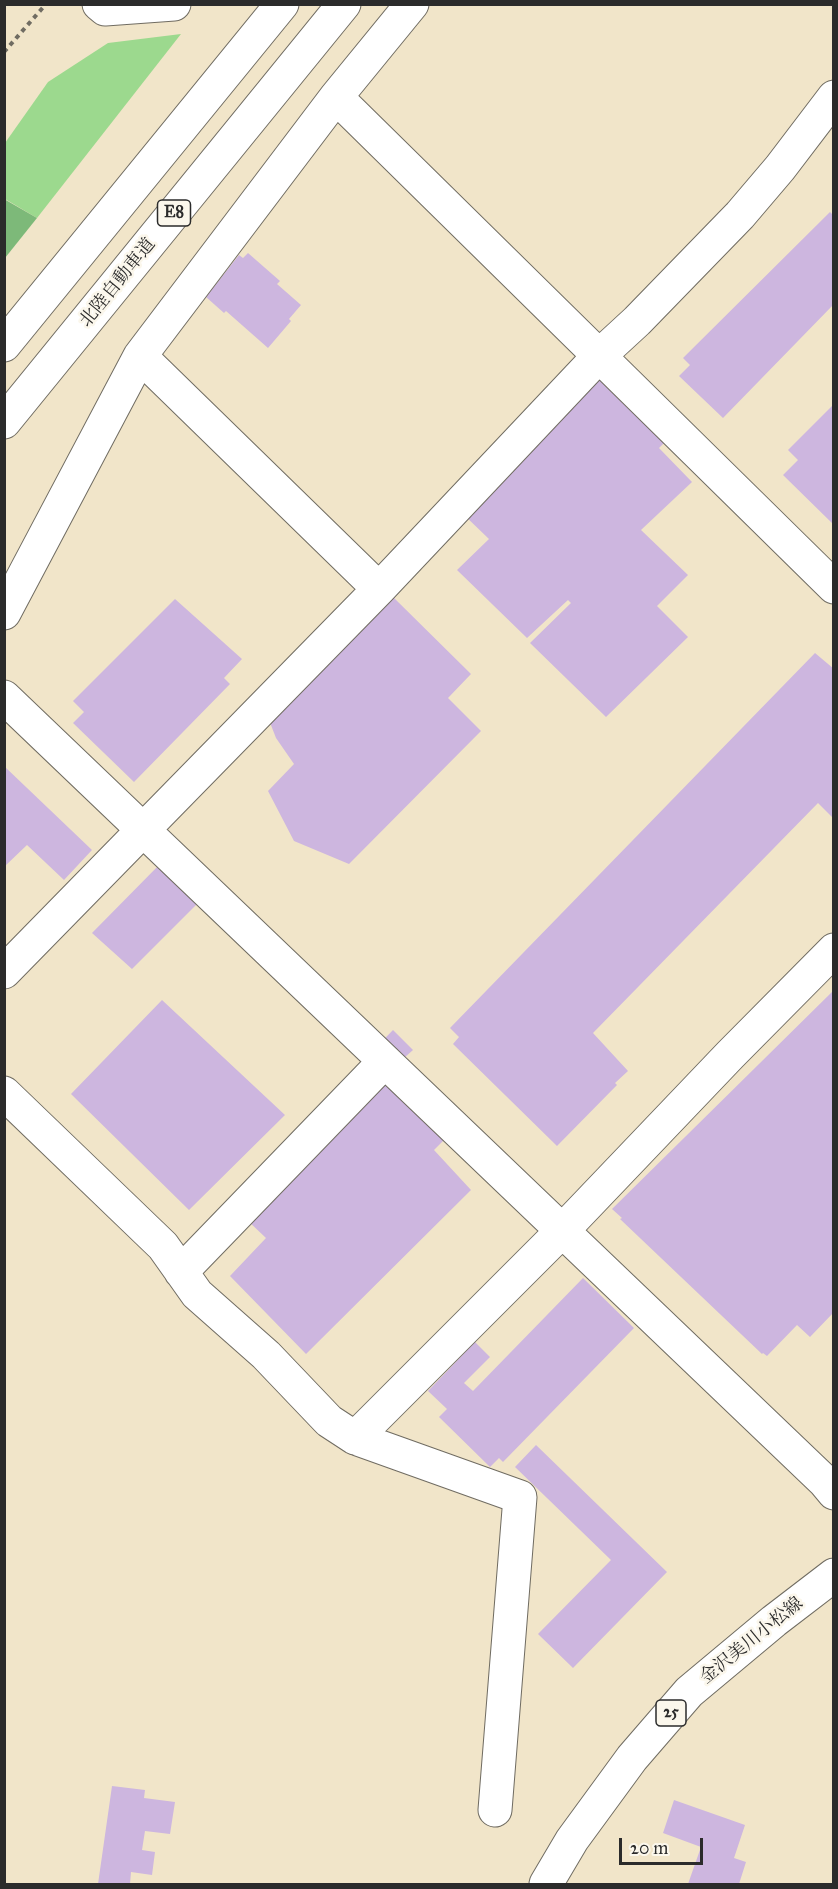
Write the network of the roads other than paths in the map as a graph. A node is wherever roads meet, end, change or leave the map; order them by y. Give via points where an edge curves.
1 (99, 4) edge
2 (174, 4) edge
3 (282, 4) edge
4 (344, 4) edge
5 (412, 4) edge
6 (336, 97) junction
7 (834, 98) edge
8 (4, 345) edge
9 (140, 356) junction
10 (599, 356) junction
11 (4, 422) edge
12 (834, 587) edge
13 (379, 589) junction
14 (4, 613) edge
15 (4, 697) edge
16 (144, 829) junction
17 (834, 950) edge
18 (4, 972) edge
19 (385, 1061) junction
20 (4, 1093) edge
21 (562, 1231) junction
22 (181, 1272) junction
23 (355, 1438) junction
24 (834, 1493) edge
25 (834, 1575) edge
26 (495, 1810) dead end
27 (546, 1884) edge

1 - 2 main road via 105,9
3 - 8 main road
4 - 11 main road, 北陸自動車道 / E8
5 - 6 main road
6 - 9 main road
6 - 10 main road
7 - 10 main road via 740,215
9 - 13 main road
9 - 14 main road
10 - 12 main road
10 - 13 main road
13 - 16 main road
15 - 16 main road
16 - 18 main road
16 - 19 main road
17 - 21 main road
19 - 21 main road
19 - 22 main road
20 - 22 main road via 163,1246
21 - 23 main road
21 - 24 main road
22 - 23 main road via 197,1294 266,1355 329,1421
23 - 26 main road via 520,1497
25 - 27 main road, 金沢美川小松線 / 25 via 689,1692 632,1758 572,1840

